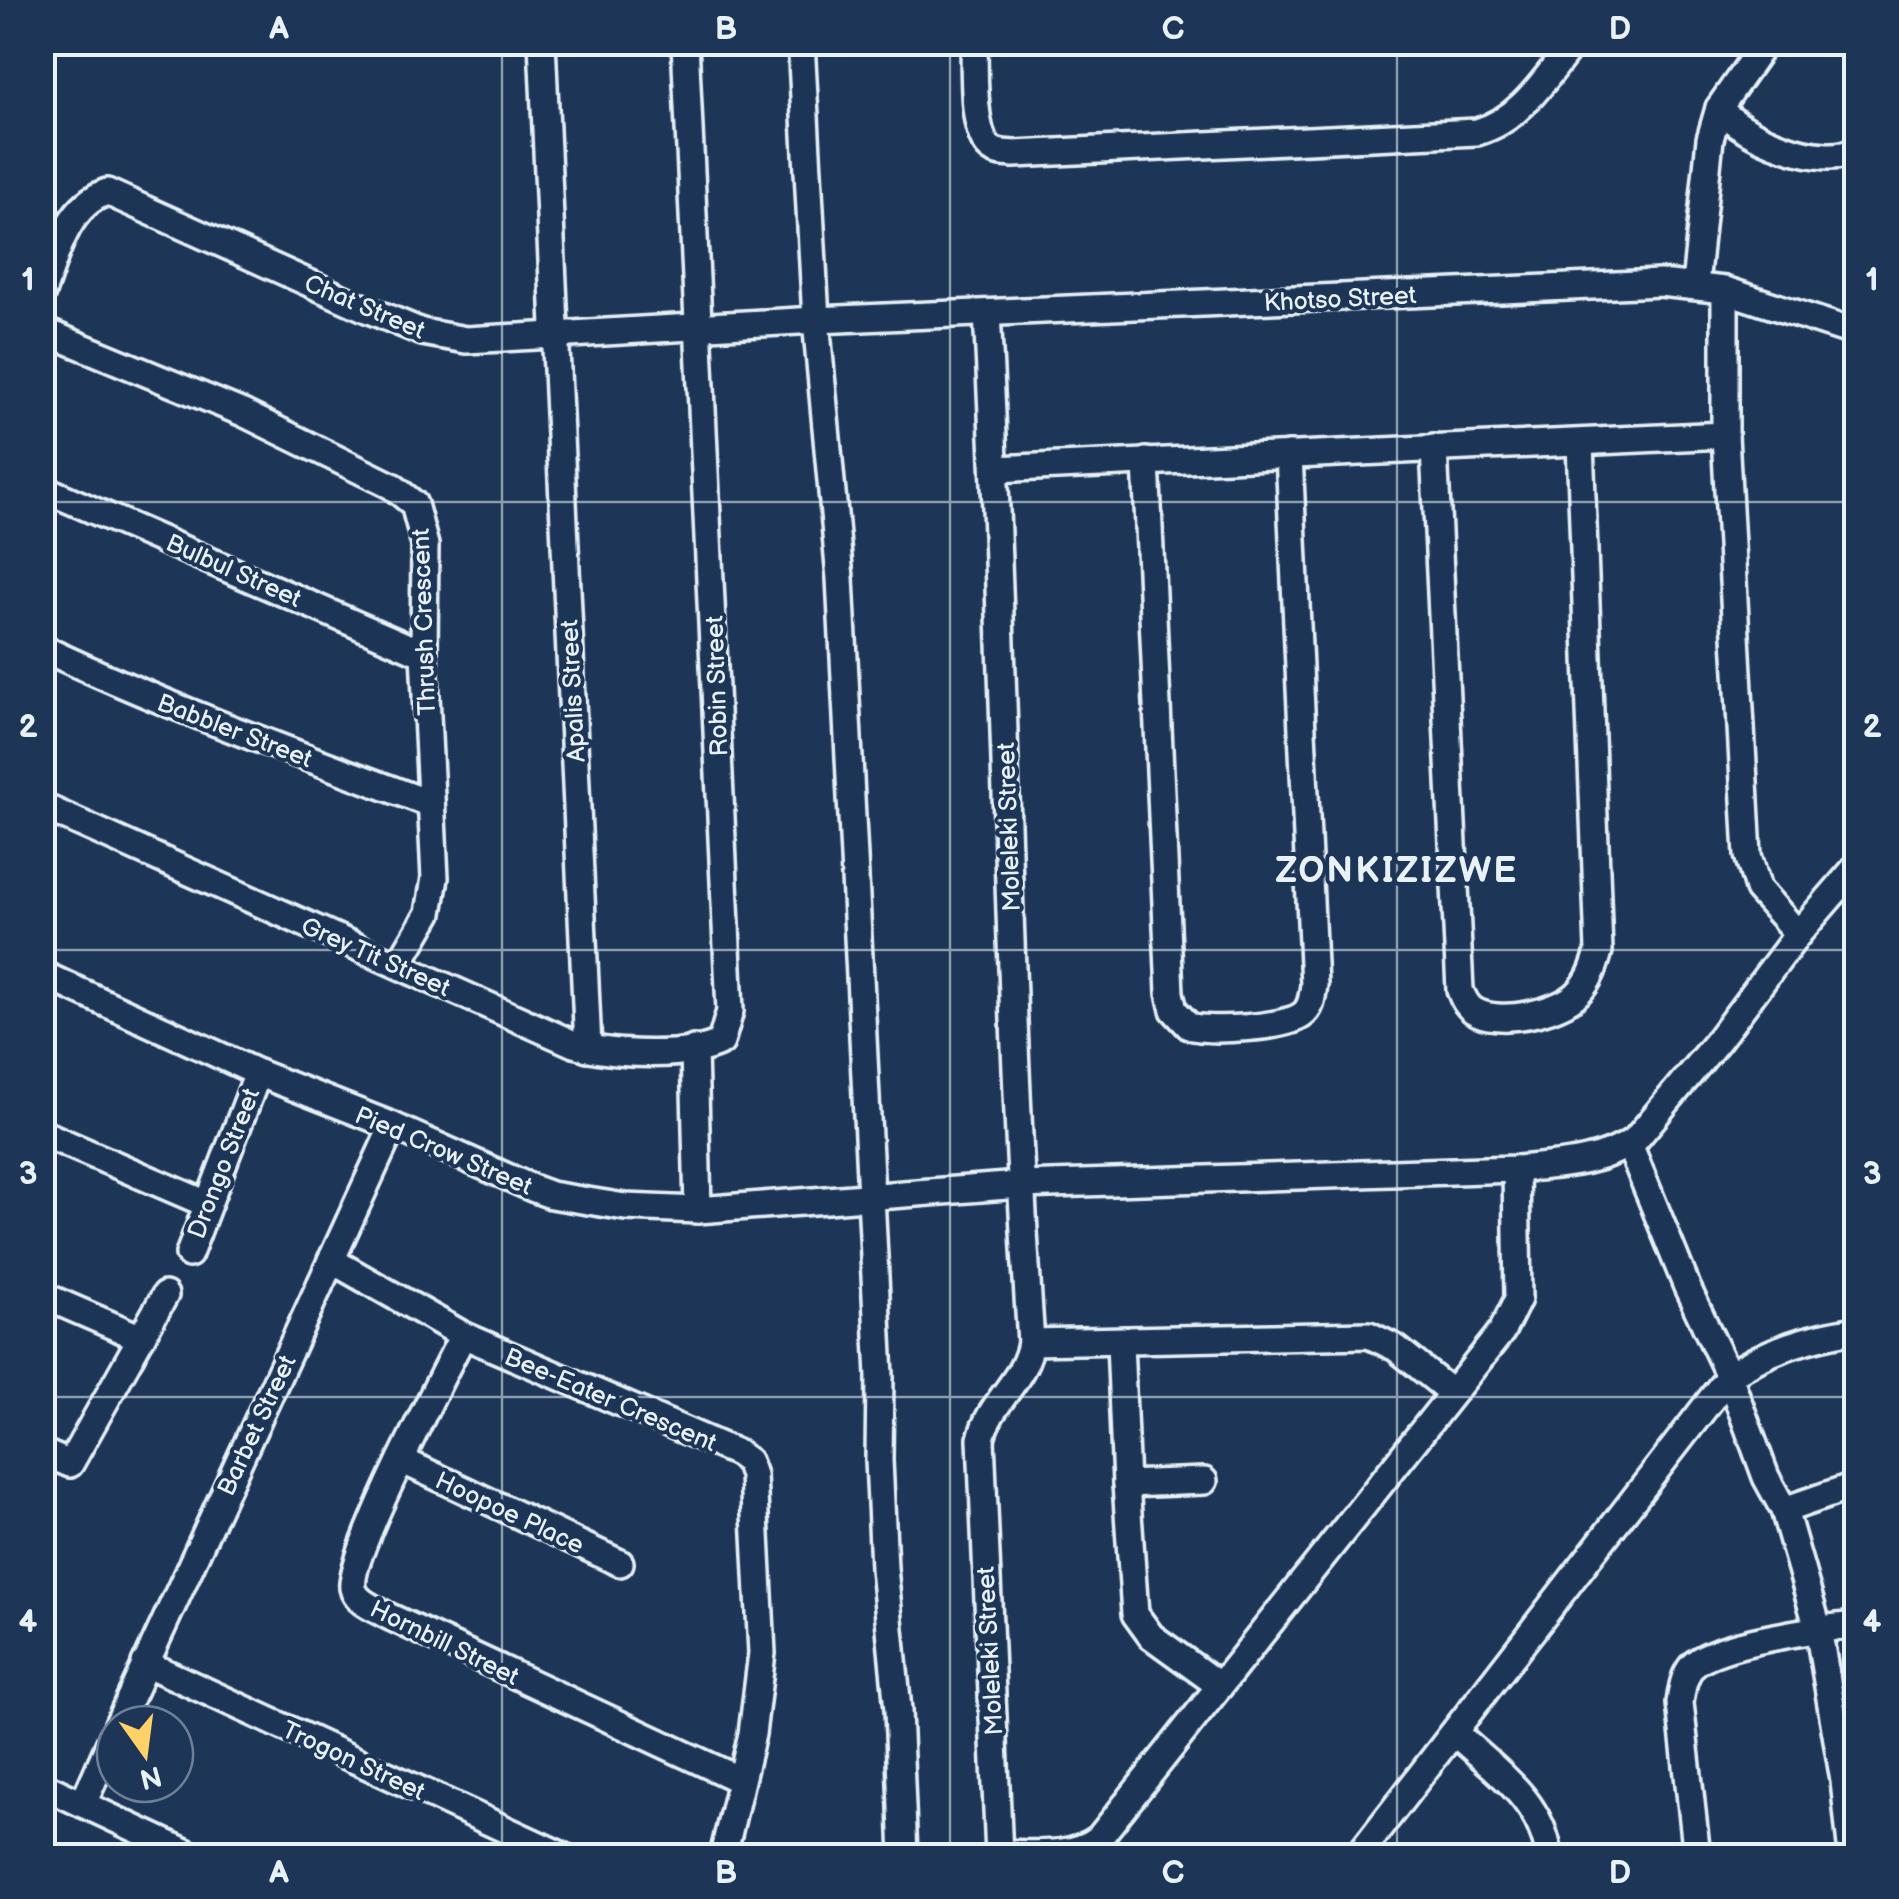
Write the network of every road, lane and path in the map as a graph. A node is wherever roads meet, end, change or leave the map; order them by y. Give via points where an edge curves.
1 (542, 42) edge
2 (685, 42) edge
3 (801, 42) edge
4 (974, 42) edge
5 (1574, 42) edge
6 (1766, 42) edge
7 (1720, 108) junction
8 (1856, 150) edge
9 (1696, 286) junction
10 (1726, 290) junction
11 (42, 293) edge
12 (987, 312) junction
13 (816, 320) junction
14 (699, 328) junction
15 (42, 330) edge
16 (1856, 333) edge
17 (556, 334) junction
18 (1726, 434) junction
19 (1580, 443) junction
20 (1434, 448) junction
21 (1289, 455) junction
22 (1146, 461) junction
23 (996, 469) junction
24 (42, 488) edge
25 (42, 648) edge
26 (424, 654) junction
27 (431, 804) junction
28 (42, 806) edge
29 (1856, 867) edge
30 (1798, 934) junction
31 (399, 964) junction
32 (42, 974) edge
33 (721, 1042) joint
34 (588, 1048) junction
35 (694, 1049) junction
36 (258, 1072) junction
37 (393, 1126) junction
38 (42, 1133) edge
39 (1629, 1144) junction
40 (1516, 1169) junction
41 (1020, 1185) junction
42 (871, 1195) junction
43 (207, 1204) junction
44 (698, 1210) junction
45 (188, 1254) dead end
46 (332, 1260) junction
47 (42, 1295) edge
48 (165, 1295) dead end
49 (1856, 1330) edge
50 (463, 1335) junction
51 (140, 1338) junction
52 (1030, 1342) junction
53 (1120, 1342) junction
54 (1729, 1376) junction
55 (1452, 1392) junction
56 (42, 1452) edge
57 (401, 1460) junction
58 (1204, 1481) dead end
59 (1126, 1484) junction
60 (1856, 1485) edge
61 (1784, 1510) junction
62 (620, 1563) dead end
63 (1856, 1625) edge
64 (1818, 1628) junction
65 (145, 1663) junction
66 (1220, 1686) junction
67 (127, 1704) edge
68 (1455, 1733) junction
69 (95, 1777) edge
70 (740, 1780) junction
71 (1850, 1780) edge
72 (42, 1784) edge
73 (83, 1804) junction
74 (998, 1855) edge
75 (194, 1856) edge
76 (562, 1856) edge
77 (723, 1856) edge
78 (904, 1856) edge
79 (1358, 1856) edge
80 (1549, 1856) edge
81 (1697, 1856) edge
82 (1852, 1856) edge

1 - 17 street, Apalis Street
2 - 14 street, Robin Street
3 - 13 street
4 - 5 street via 979,128 990,148 1014,154 1476,132 1513,115
6 - 7 street
7 - 8 street via 1739,128 1779,145 1830,158
7 - 9 street via 1708,150
9 - 10 street, Khotso Street
9 - 12 street, Khotso Street
10 - 16 street, Khotso Street
10 - 18 street
11 - 17 street, Chat Street via 68,227 90,200 110,193 422,332 466,340
12 - 13 street, Khotso Street
12 - 23 street, Moleleki Street
13 - 14 street, Chat Street
13 - 42 street via 840,578
14 - 17 street, Chat Street
14 - 33 street, Robin Street via 730,1011
15 - 26 street, Thrush Crescent via 243,414 409,498 425,545
17 - 34 street, Apalis Street
18 - 19 street
18 - 30 street via 1748,856 1758,889
19 - 20 street
19 - 20 street via 1599,951 1587,982 1567,1002 1509,1016 1473,1010 1457,972
20 - 21 street
21 - 22 street
21 - 22 street via 1312,1000 1296,1019 1216,1028 1189,1026 1174,1010 1170,993
22 - 23 street
23 - 41 street, Moleleki Street
24 - 26 street, Bulbul Street
25 - 27 street, Babbler Street via 191,714
26 - 27 street, Thrush Crescent
27 - 31 street, Thrush Crescent via 432,902
28 - 31 street, Grey Tit Street
29 - 30 street
30 - 39 street
31 - 34 street, Grey Tit Street
32 - 36 street, Pied Crow Street
33 - 35 street, Grey Tit Street
34 - 35 street, Grey Tit Street
35 - 44 street
36 - 37 street, Pied Crow Street
36 - 43 street, Drongo Street
37 - 44 street, Pied Crow Street via 551,1195
37 - 46 street, Barbet Street
38 - 43 street
39 - 40 street, Pied Crow Street via 1592,1159
39 - 54 street
40 - 41 street, Pied Crow Street
40 - 55 street, Moleleki Street via 1518,1299 1511,1319
41 - 42 street, Pied Crow Street
41 - 52 street, Moleleki Street
42 - 44 street, Pied Crow Street
42 - 78 street
43 - 45 street, Drongo Street
46 - 50 street, Bee-Eater Crescent
46 - 65 street, Barbet Street
47 - 51 street
48 - 51 street
49 - 54 street via 1780,1347
50 - 57 street, Hornbill Street
50 - 70 street, Bee-Eater Crescent via 748,1461 762,1653
51 - 56 street via 70,1464
52 - 53 street
52 - 74 street, Moleleki Street via 1029,1360 980,1440
53 - 55 street via 1369,1334
53 - 59 street
54 - 61 street
54 - 68 street
55 - 66 street, Moleleki Street
57 - 62 street, Hoopoe Place
57 - 70 street, Hornbill Street via 354,1572 358,1599
58 - 59 street
59 - 66 street via 1136,1614 1150,1636
60 - 61 street
61 - 64 street
63 - 64 street
64 - 71 street
64 - 81 street via 1706,1656 1684,1679 1680,1703
65 - 67 street, Barbet Street
65 - 76 street, Trogon Street
66 - 74 street, Moleleki Street via 1092,1843
68 - 79 street
68 - 80 street via 1525,1797
69 - 73 street
70 - 77 street, Bee-Eater Crescent
71 - 82 street
72 - 73 street
73 - 75 street

